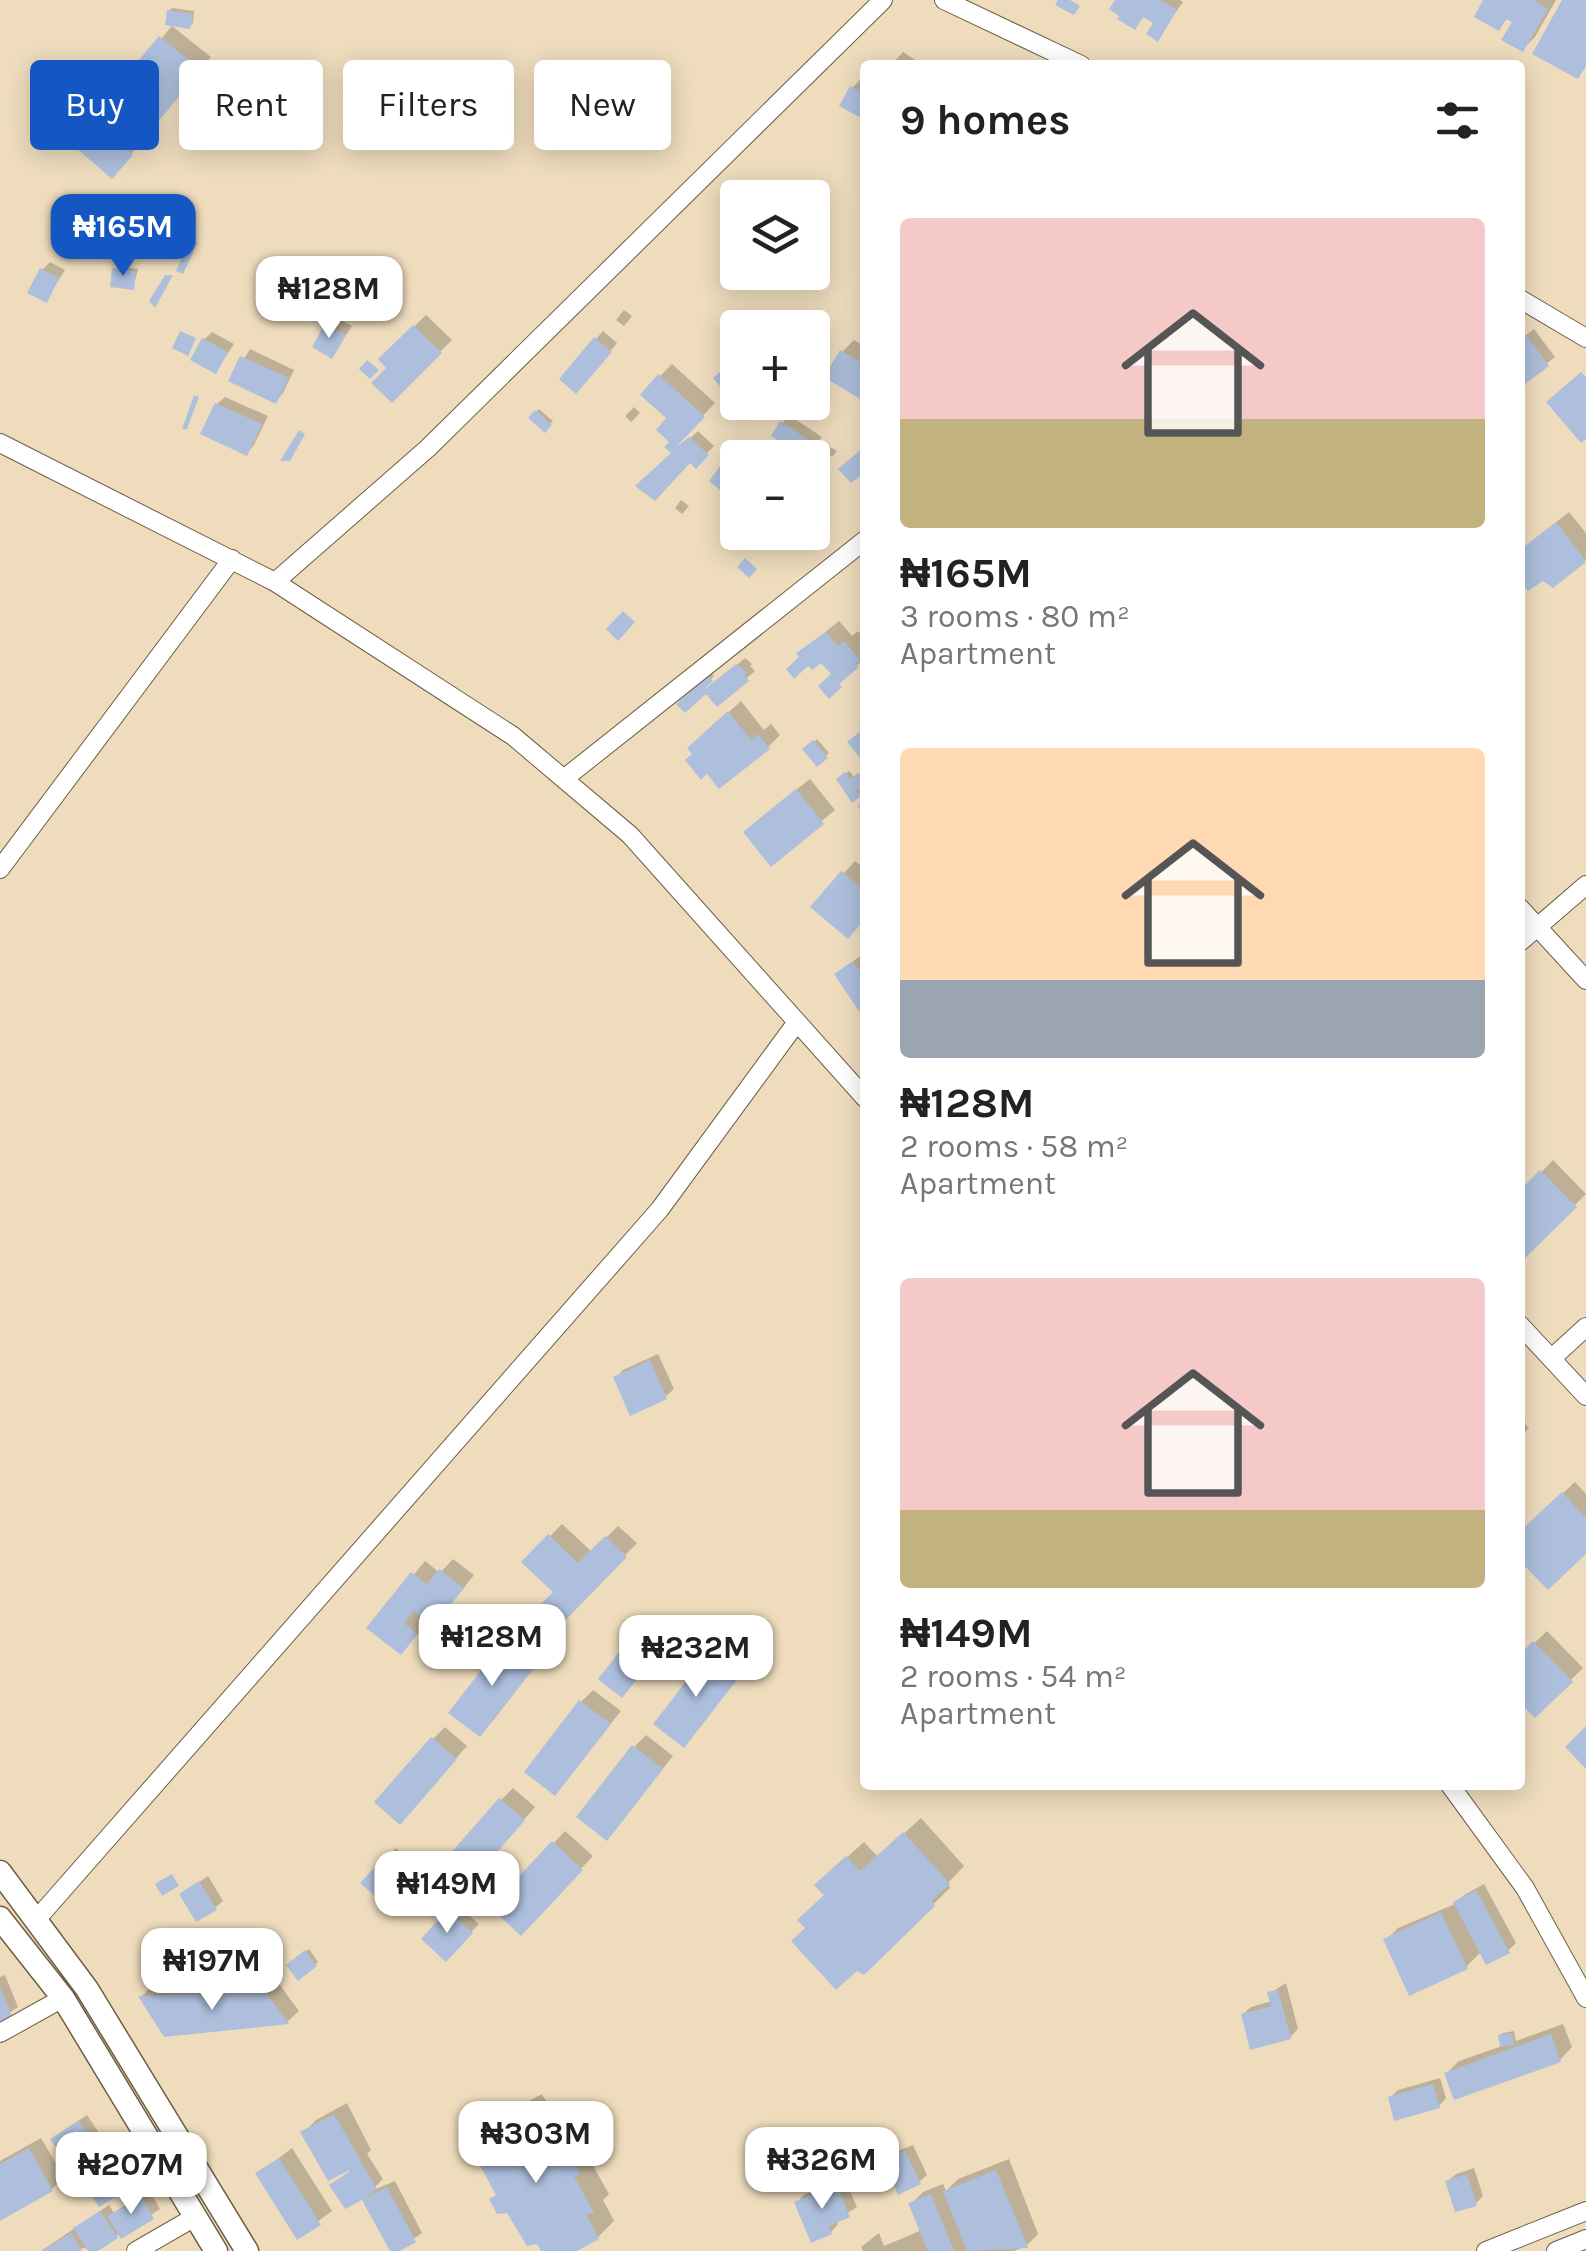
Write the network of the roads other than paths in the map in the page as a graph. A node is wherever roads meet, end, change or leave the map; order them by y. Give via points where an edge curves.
1 (883, 0) edge
2 (944, 0) edge
3 (1070, 60) edge
4 (1525, 302) edge
5 (1586, 338) edge
6 (0, 443) edge
7 (860, 553) edge
8 (232, 559) junction
9 (274, 582) junction
10 (566, 778) junction
11 (0, 869) edge
12 (1586, 885) edge
13 (1525, 914) edge
14 (1537, 928) junction
15 (1525, 938) edge
16 (1586, 980) edge
17 (797, 1022) junction
18 (860, 1092) edge
19 (1586, 1327) edge
20 (1525, 1330) edge
21 (1552, 1358) junction
22 (1586, 1396) edge
23 (1454, 1790) edge
24 (0, 1872) edge
25 (0, 1918) edge
26 (36, 1920) junction
27 (62, 1998) junction
28 (1586, 1998) edge
29 (0, 2033) edge
30 (1586, 2211) edge
31 (195, 2216) junction
32 (1586, 2239) edge
33 (136, 2251) edge
34 (216, 2251) edge
35 (248, 2251) edge
36 (1486, 2251) edge
37 (1556, 2251) edge

1 - 9 street via 428,448
2 - 3 street
4 - 5 street
6 - 8 street
7 - 10 street
8 - 9 street
8 - 11 street
9 - 10 street via 513,736
10 - 17 street via 630,835
12 - 14 street
13 - 14 street
14 - 15 street
14 - 16 street
17 - 18 street
17 - 26 street via 660,1210
19 - 21 street
20 - 21 street
21 - 22 street
23 - 28 street via 1525,1888
24 - 26 street
25 - 27 street
26 - 35 street via 87,1989
27 - 29 street
27 - 31 street
30 - 36 street
31 - 33 street
31 - 34 street
32 - 37 street

